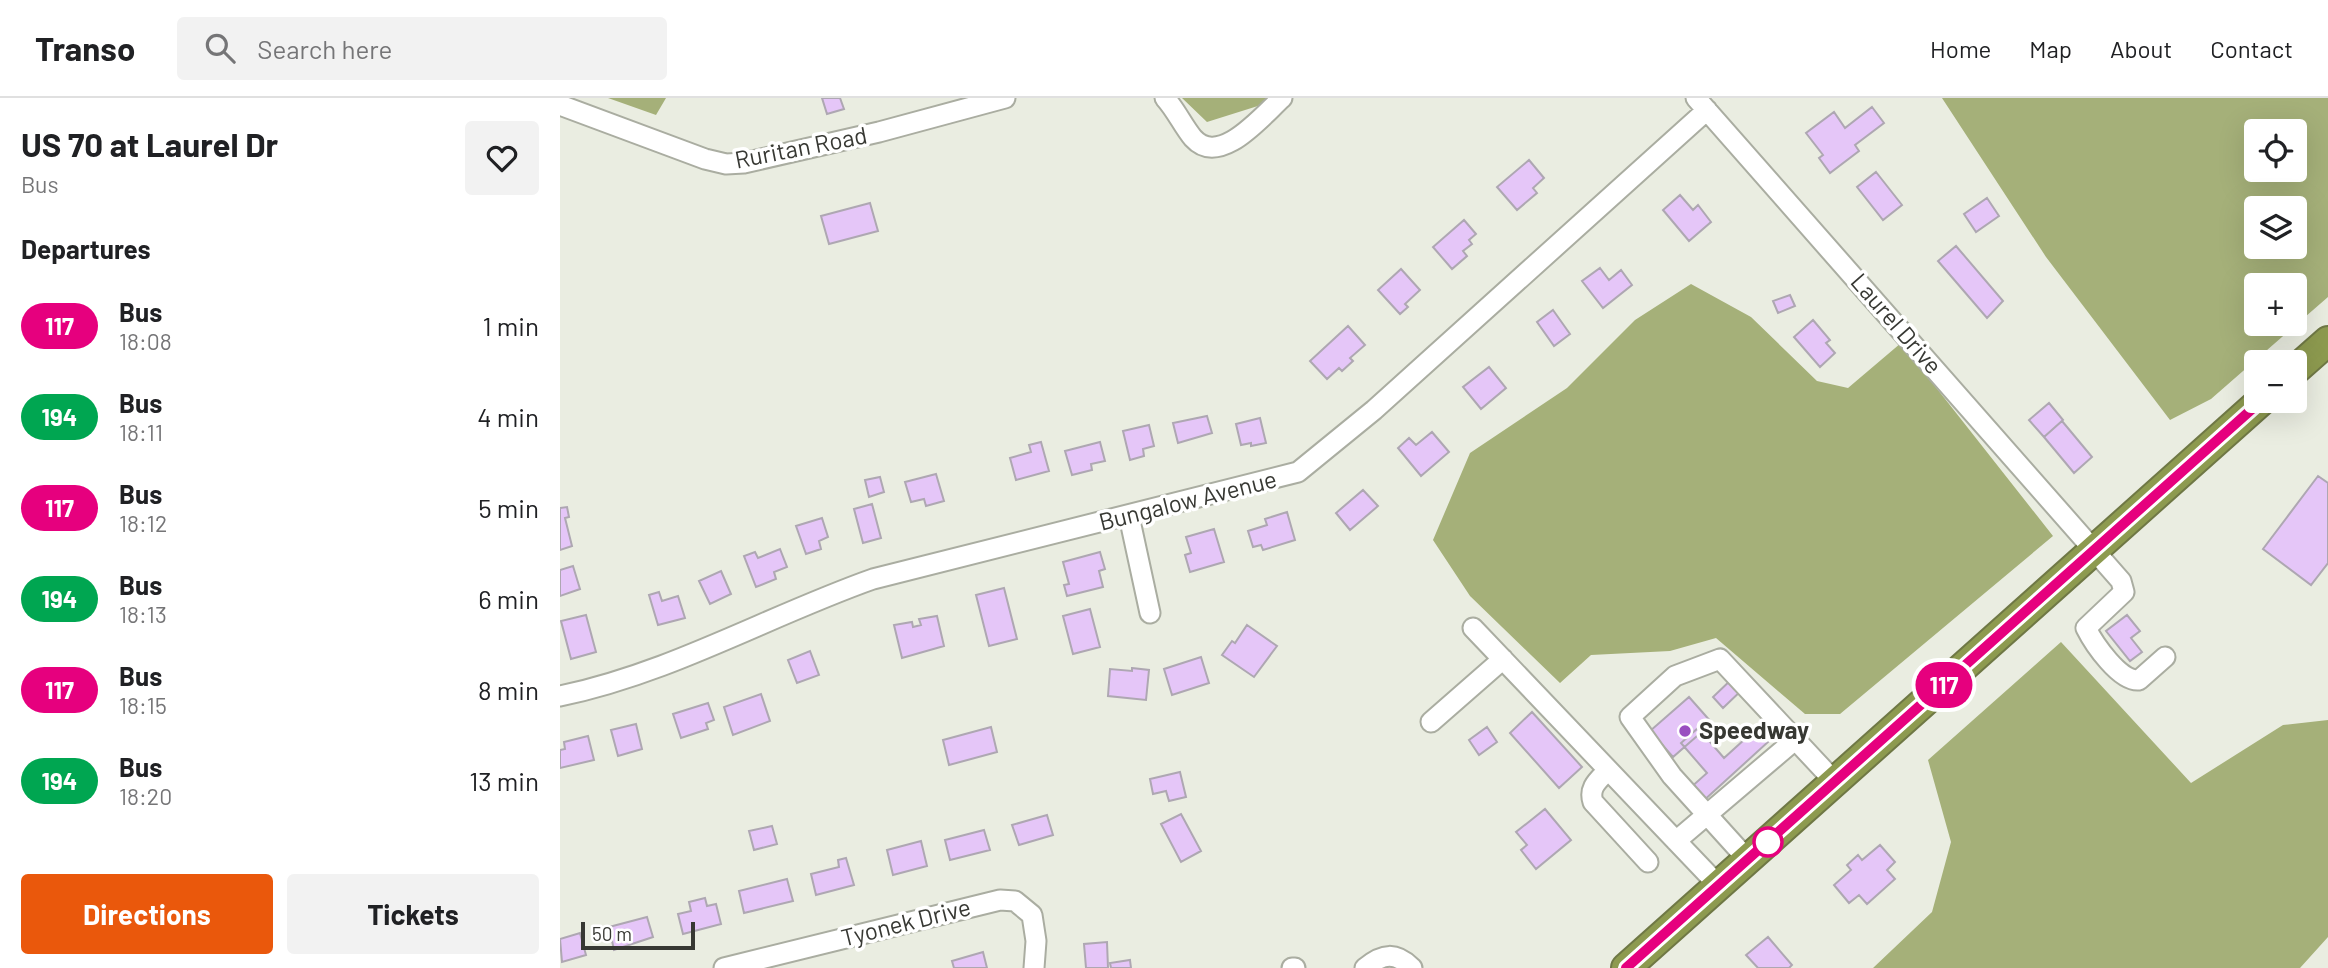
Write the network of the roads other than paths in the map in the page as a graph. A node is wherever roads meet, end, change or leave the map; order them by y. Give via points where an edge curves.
1 (1005, 98) edge
2 (1165, 98) edge
3 (1282, 98) edge
4 (1701, 104) edge
5 (560, 105) edge
6 (2328, 341) edge
7 (2307, 360) edge
8 (2248, 413) edge
9 (1129, 516) junction
10 (2095, 550) junction
11 (1150, 613) dead end
12 (1473, 628) dead end
13 (2165, 657) dead end
14 (1503, 659) junction
15 (560, 696) edge
16 (1431, 722) dead end
17 (1796, 739) junction
18 (1608, 770) junction
19 (1835, 782) junction
20 (1707, 815) junction
21 (1676, 841) junction
22 (1748, 860) junction
23 (1648, 862) dead end
24 (1719, 886) junction
25 (724, 968) edge
26 (1034, 968) edge
27 (1365, 968) edge
28 (1412, 968) edge
29 (1626, 968) edge

1 - 5 street, Ruritan Road via 735,164 705,159
2 - 3 street via 1202,146 1232,142
4 - 9 street, Bungalow Avenue via 1374,410 1298,472
4 - 10 street, Laurel Drive
6 - 7 highway
8 - 10 highway
9 - 11 street
9 - 15 street, Bungalow Avenue via 873,579 707,649
10 - 13 street, Laurel Drive via 2121,581 2124,592 2086,628 2095,644 2134,681
10 - 19 highway
12 - 14 street
14 - 16 street
14 - 18 street
17 - 19 street
17 - 20 street
17 - 20 street via 1720,659 1675,676 1630,717
18 - 21 street
18 - 23 street via 1591,788 1593,802
19 - 22 highway
20 - 21 street
20 - 22 street
21 - 24 street
22 - 24 highway
24 - 29 highway
25 - 26 street, Tyonek Drive via 1000,900 1015,901 1032,915
27 - 28 street via 1387,956 1401,957

